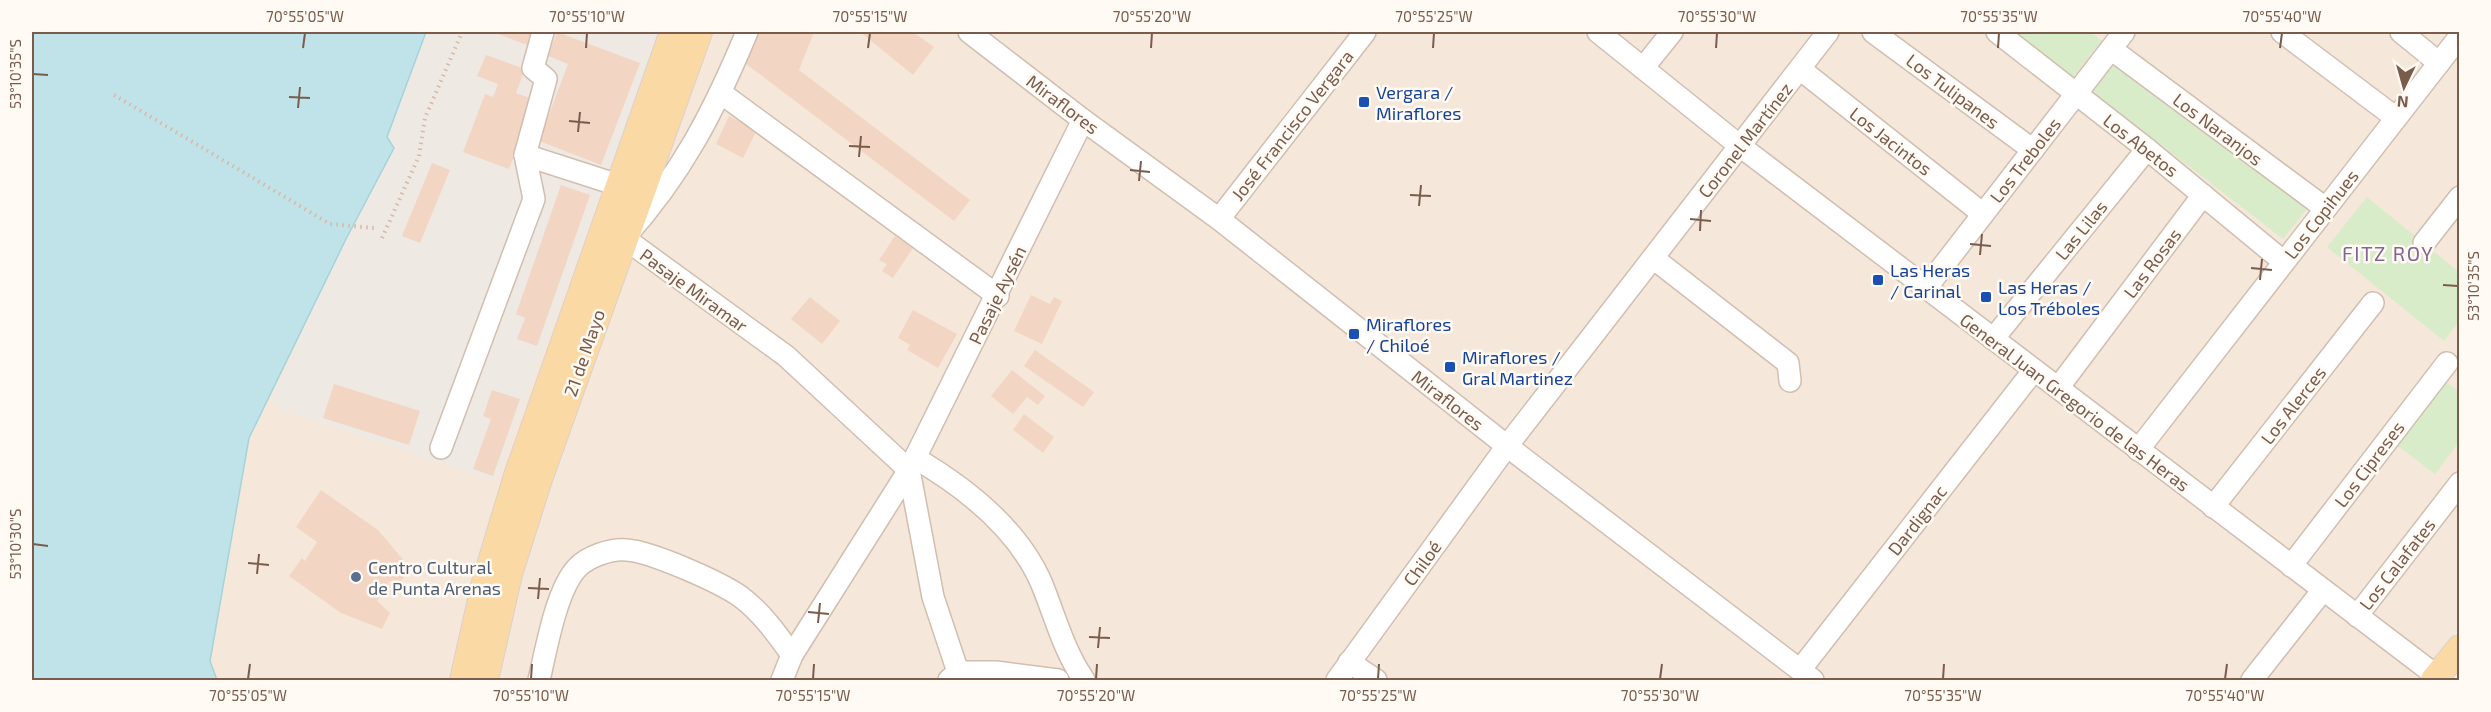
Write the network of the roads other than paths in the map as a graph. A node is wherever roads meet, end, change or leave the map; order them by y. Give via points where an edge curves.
1 (543, 32) edge
2 (674, 32) edge
3 (699, 32) edge
4 (747, 32) edge
5 (969, 32) edge
6 (1365, 32) edge
7 (1598, 32) edge
8 (1672, 32) edge
9 (1828, 32) edge
10 (1873, 32) edge
11 (1997, 32) edge
12 (2124, 32) edge
13 (2282, 32) edge
14 (2401, 32) edge
15 (2460, 36) edge
16 (2111, 49) junction
17 (2439, 63) junction
18 (1644, 68) junction
19 (1800, 69) junction
20 (721, 93) junction
21 (2076, 94) junction
22 (2396, 118) junction
23 (1083, 120) junction
24 (1740, 146) junction
25 (2147, 149) junction
26 (2033, 150) junction
27 (525, 155) junction
28 (618, 184) junction
29 (2203, 195) junction
30 (2460, 197) edge
31 (2325, 208) junction
32 (1983, 214) junction
33 (1219, 219) junction
34 (624, 238) junction
35 (2424, 243) dead end
36 (1653, 258) junction
37 (2284, 262) junction
38 (1926, 288) junction
39 (998, 296) junction
40 (2373, 303) dead end
41 (1993, 339) junction
42 (2447, 363) dead end
43 (2034, 370) junction
44 (1790, 381) dead end
45 (2058, 388) junction
46 (1507, 446) junction
47 (441, 448) dead end
48 (2138, 450) junction
49 (912, 464) junction
50 (2460, 483) edge
51 (2213, 507) junction
52 (2291, 566) junction
53 (2323, 590) junction
54 (2357, 616) junction
55 (2460, 648) edge
56 (792, 655) junction
57 (1349, 662) junction
58 (953, 676) edge
59 (1807, 676) edge
60 (2437, 679) edge
61 (463, 681) edge
62 (485, 681) edge
63 (539, 681) edge
64 (782, 681) edge
65 (1058, 681) edge
66 (1084, 681) edge
67 (1337, 681) edge
68 (1376, 681) edge
69 (2252, 681) edge

1 - 27 street via 533,69 546,79
2 - 28 main road, 21 de Mayo
3 - 34 main road, 21 de Mayo
4 - 20 street, Pasaje Miramar
5 - 23 street, Miraflores
6 - 33 street, José Francisco Vergara
7 - 18 street, General Juan Gregorio de las Heras
8 - 18 street
9 - 19 street, Coronel Martínez
10 - 26 street, Los Tulipanes
11 - 21 street, Los Abetos
12 - 16 street, Los Treboles
13 - 22 street
14 - 17 street
15 - 17 street, Los Copihues
16 - 21 street, Los Treboles
16 - 31 street, Los Naranjos
17 - 22 street, Los Copihues
18 - 24 street, General Juan Gregorio de las Heras
19 - 24 street, Coronel Martínez
19 - 32 street, Los Jacintos
20 - 34 street, Pasaje Miramar via 657,202
20 - 39 street
21 - 25 street, Los Abetos
21 - 26 street, Los Treboles
22 - 31 street, Los Copihues
23 - 33 street, Miraflores
23 - 39 street, Pasaje Aysén
24 - 36 street, Coronel Martínez
24 - 38 street, General Juan Gregorio de las Heras
25 - 29 street, Los Abetos
25 - 41 street, Las Lilas
26 - 32 street, Los Treboles
27 - 28 street
27 - 47 street via 534,199
28 - 61 main road, 21 de Mayo via 500,529
29 - 37 street, Los Abetos
29 - 45 street, Las Rosas
30 - 35 street
31 - 37 street, Los Copihues
32 - 38 street, Los Treboles
33 - 46 street, Miraflores
34 - 49 street, Pasaje Miramar via 786,356
34 - 62 main road, 21 de Mayo via 522,529
36 - 44 street via 1788,363
36 - 46 street, Coronel Martínez
37 - 48 street, Los Copihues
38 - 41 street, General Juan Gregorio de las Heras
39 - 49 street, Pasaje Aysén
40 - 51 street, Los Alerces
41 - 43 street, General Juan Gregorio de las Heras
42 - 52 street, Los Cipreses
43 - 45 street, General Juan Gregorio de las Heras
43 - 59 street, Dardignac
45 - 48 street, General Juan Gregorio de las Heras
46 - 57 street, Chiloé
46 - 59 street, Miraflores
48 - 51 street, General Juan Gregorio de las Heras
49 - 56 street, Pasaje Aysén
49 - 58 street via 933,597
49 - 66 street, Pasaje Miramar via 967,492 1010,536 1045,591 1060,638
50 - 54 street, Los Calafates
51 - 52 street, General Juan Gregorio de las Heras
52 - 53 street, General Juan Gregorio de las Heras
53 - 54 street, General Juan Gregorio de las Heras
53 - 69 street
54 - 60 street, General Juan Gregorio de las Heras
55 - 60 main road
56 - 63 street via 768,622 740,597 690,570 627,549 600,554 576,568 556,607
56 - 64 street, Pasaje Aysén
57 - 67 street, Chiloé
57 - 68 street
58 - 65 street via 996,672

